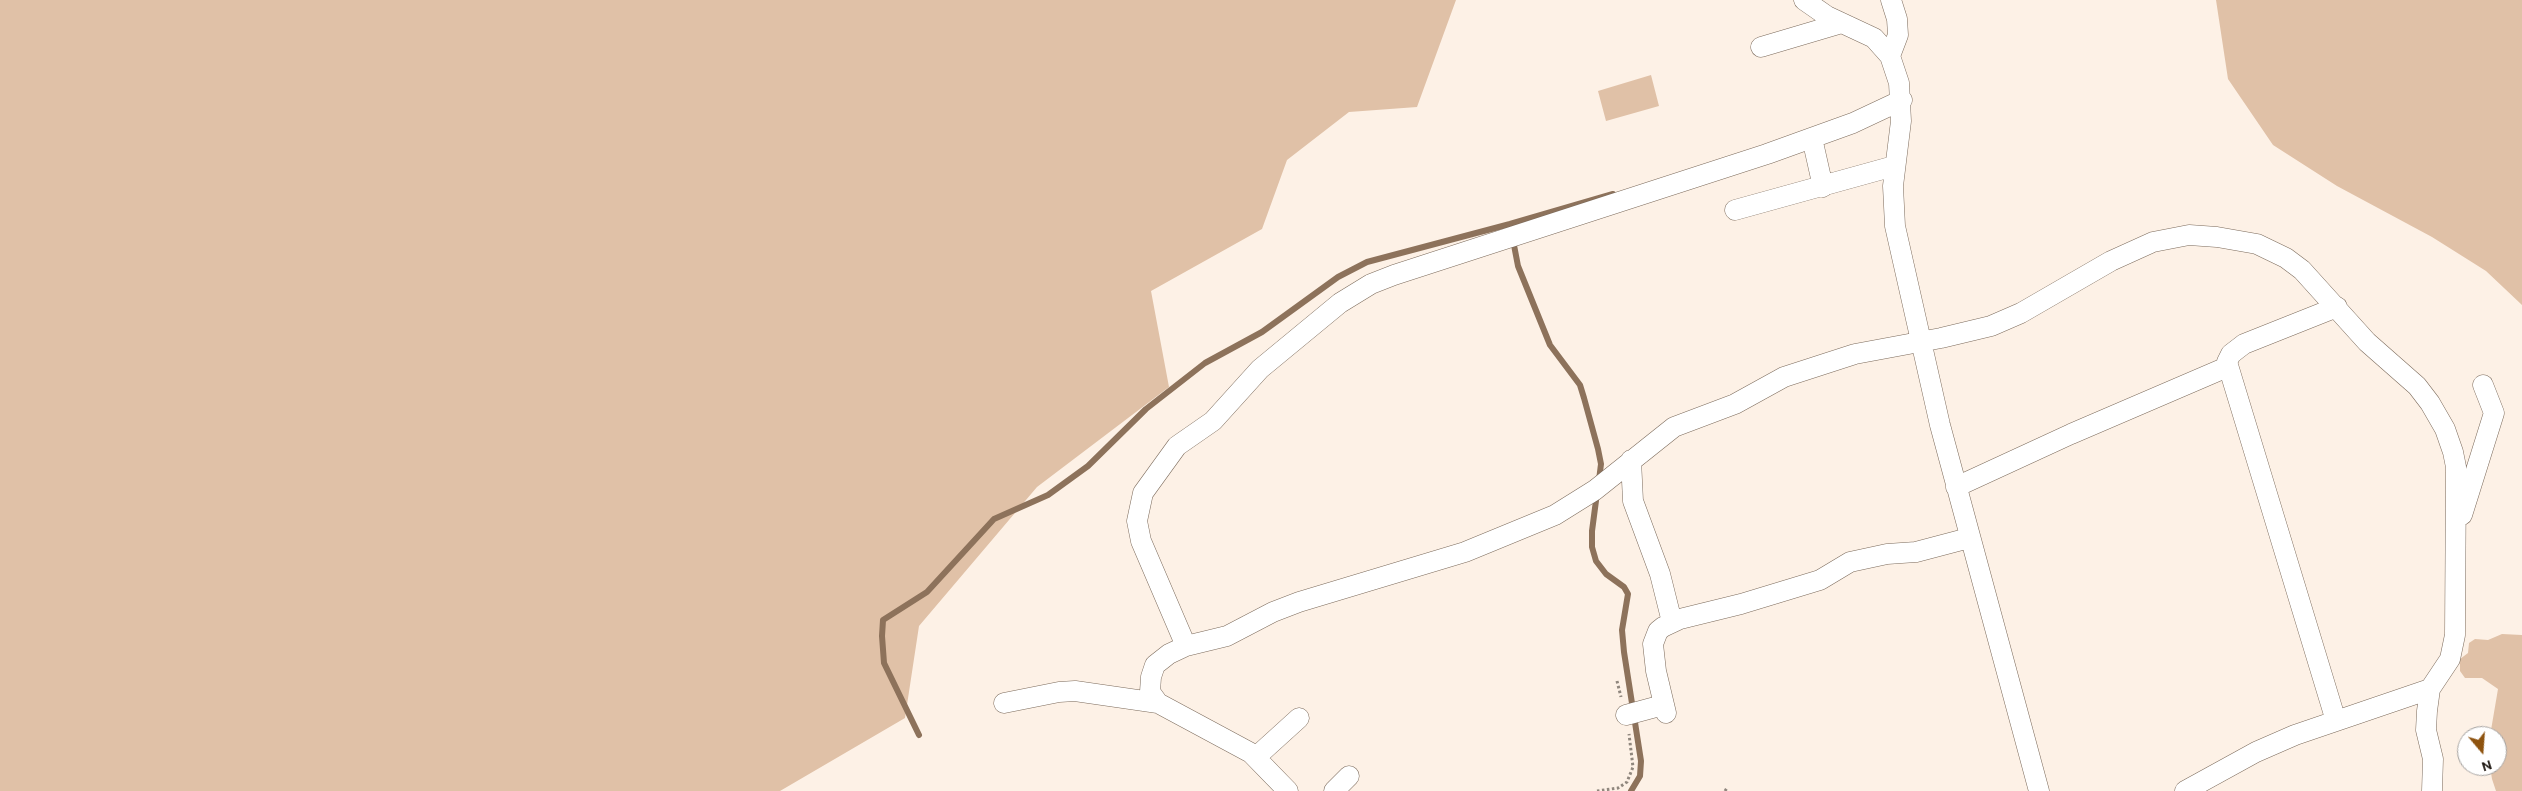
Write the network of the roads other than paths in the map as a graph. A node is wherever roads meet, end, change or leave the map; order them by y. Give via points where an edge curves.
1 (1804, 0) edge
2 (1891, 0) edge
3 (1842, 23) junction
4 (1760, 47) dead end
5 (1890, 56) junction
6 (1902, 100) junction
7 (1812, 138) junction
8 (1894, 166) junction
9 (1823, 187) junction
10 (1734, 210) dead end
11 (2337, 308) junction
12 (1922, 341) junction
13 (2227, 367) junction
14 (2483, 385) dead end
15 (1631, 460) junction
16 (1956, 488) junction
17 (1969, 538) junction
18 (2454, 538) junction
19 (1672, 622) junction
20 (1186, 646) junction
21 (2430, 689) junction
22 (1158, 703) junction
23 (1004, 704) dead end
24 (1626, 715) road end
25 (1299, 718) dead end
26 (2336, 720) junction
27 (1256, 757) junction
28 (1349, 776) dead end
29 (1288, 791) edge
30 (1334, 791) edge
31 (2039, 791) edge
32 (2185, 791) edge
33 (2432, 791) edge

1 - 3 street
2 - 5 street via 1898,35
3 - 4 street
3 - 5 street via 1874,38
5 - 6 street
6 - 7 street via 1878,113
6 - 8 street
7 - 9 street
7 - 20 street via 1394,275 1370,284 1340,303 1260,369 1212,421 1177,446 1143,493 1137,521 1141,541
8 - 9 street
8 - 12 street via 1892,205 1895,226
9 - 10 street
11 - 12 street via 2302,270 2277,253 2232,238 2189,235 2153,242 2122,256 2005,320 1976,330
11 - 13 street via 2244,344 2228,357
11 - 18 street via 2367,342 2416,386 2445,429 2456,467
12 - 15 street via 1855,354 1784,377 1735,404 1674,427
12 - 16 street
13 - 16 street
13 - 26 street
14 - 18 street via 2494,413
15 - 19 street via 1633,501 1660,574
15 - 20 street via 1595,490 1564,510 1487,544 1299,602 1227,636
16 - 17 street
17 - 19 street via 1916,552 1850,562 1820,580
17 - 31 street
18 - 21 street via 2455,635 2450,658
19 - 24 street via 1658,631 1653,644 1665,709
20 - 22 street via 1169,654 1154,667 1150,692
21 - 26 street
21 - 33 street via 2426,723 2433,759
22 - 23 street via 1067,691
22 - 27 street via 1235,742
25 - 27 street
26 - 32 street via 2256,752
27 - 29 street
28 - 30 street

